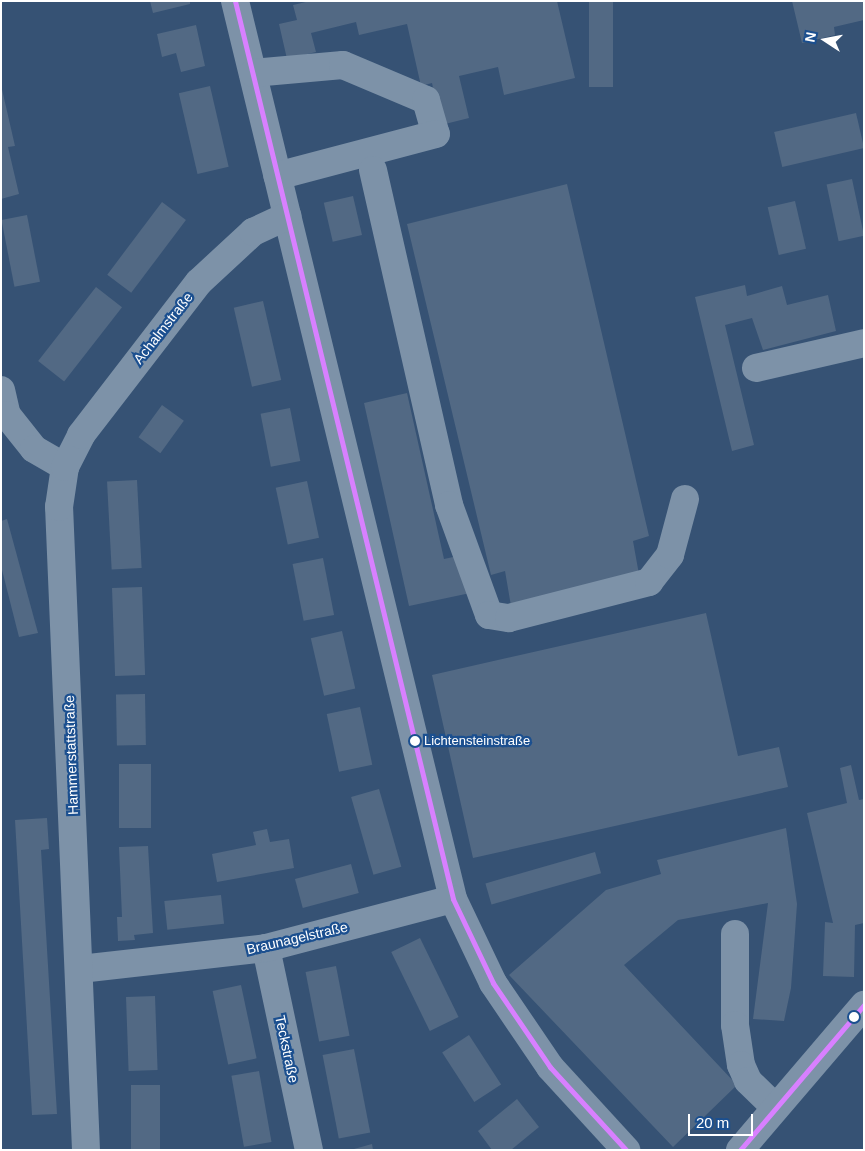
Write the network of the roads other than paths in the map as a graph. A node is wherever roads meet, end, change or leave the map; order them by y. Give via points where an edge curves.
1 (235, 1) edge
2 (252, 73) junction
3 (373, 170) dead end
4 (278, 176) junction
5 (287, 216) junction
6 (864, 343) edge
7 (756, 368) dead end
8 (1, 390) edge
9 (66, 467) junction
10 (685, 499) dead end
11 (453, 899) junction
12 (734, 934) dead end
13 (266, 948) junction
14 (80, 969) junction
15 (864, 1006) edge
16 (775, 1107) junction
17 (86, 1150) edge
18 (309, 1150) edge
19 (626, 1150) edge
20 (740, 1150) edge

1 - 2 street
2 - 4 street
2 - 4 street via 343,65 426,100 436,134
3 - 10 street via 448,505 467,548 489,614 509,618 649,582 670,555
4 - 5 street
5 - 9 street, Achalmstraße via 253,232 199,282 81,434
5 - 11 street
6 - 7 street
8 - 9 street via 7,415 34,449
9 - 14 street, Hammerstattstraße via 59,507
11 - 13 street, Braunagelstraße
11 - 19 street via 493,983 550,1067
12 - 16 street via 735,1025 741,1066 748,1081
13 - 14 street, Braunagelstraße
13 - 18 street, Teckstraße
14 - 17 street, Hammerstattstraße
15 - 16 street
16 - 20 street

